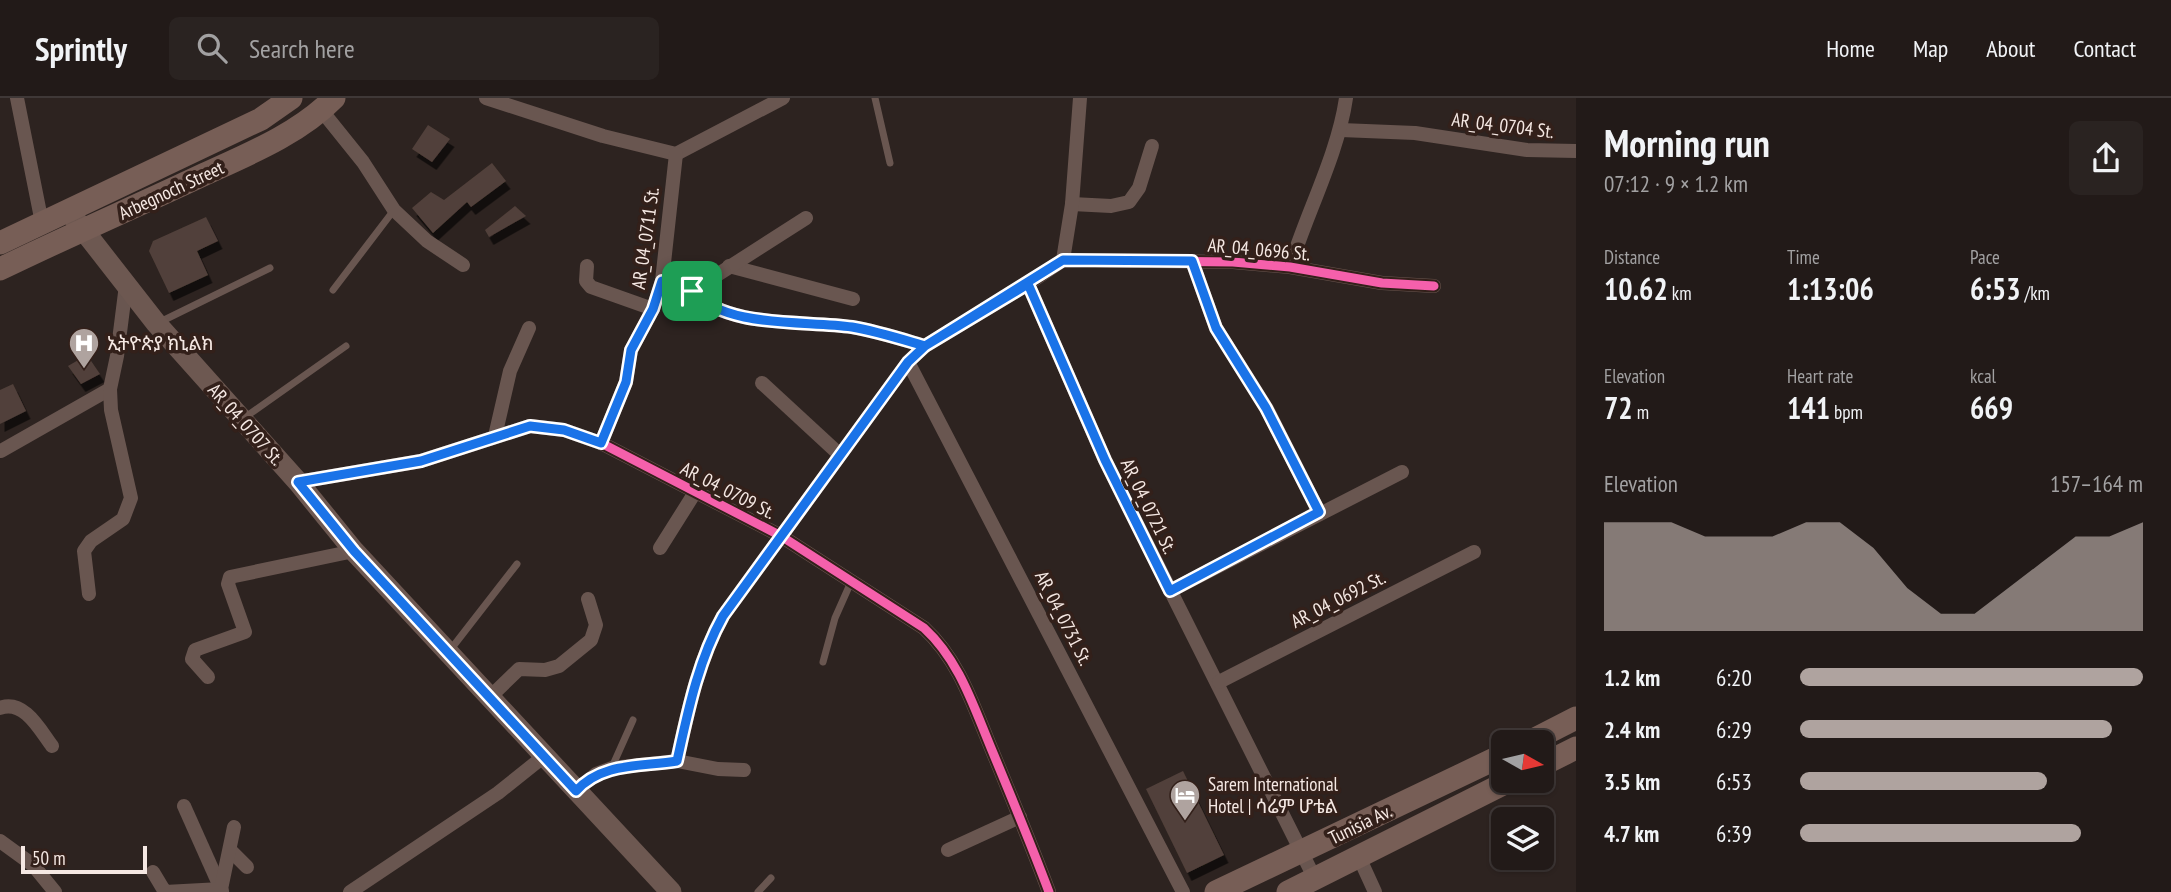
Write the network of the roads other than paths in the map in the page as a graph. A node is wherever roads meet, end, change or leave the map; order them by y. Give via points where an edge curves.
1 (17, 98) edge
2 (291, 98) edge
3 (486, 98) edge
4 (783, 98) edge
5 (875, 98) edge
6 (1080, 98) edge
7 (1346, 98) edge
8 (328, 104) edge
9 (1341, 130) junction
10 (1152, 146) dead end
11 (1576, 151) edge
12 (676, 154) junction
13 (890, 163) dead end
14 (1072, 204) junction
15 (69, 210) junction
16 (394, 210) junction
17 (806, 218) dead end
18 (41, 223) junction
19 (82, 230) junction
20 (0, 243) edge
21 (1063, 260) junction
22 (1192, 261) junction
23 (463, 265) dead end
24 (587, 266) dead end
25 (729, 266) junction
26 (1290, 267) junction
27 (270, 268) dead end
28 (0, 269) edge
29 (662, 281) junction
30 (1028, 284) junction
31 (126, 285) junction
32 (1434, 286) dead end
33 (333, 290) dead end
34 (692, 291) junction
35 (853, 299) dead end
36 (653, 309) junction
37 (156, 323) junction
38 (529, 328) dead end
39 (346, 346) dead end
40 (925, 346) junction
41 (908, 362) junction
42 (762, 383) dead end
43 (110, 389) junction
44 (241, 420) junction
45 (495, 436) junction
46 (601, 443) junction
47 (1, 451) edge
48 (839, 454) junction
49 (1402, 472) dead end
50 (298, 482) junction
51 (694, 494) junction
52 (1319, 512) junction
53 (781, 536) junction
54 (660, 548) dead end
55 (354, 551) junction
56 (1474, 552) dead end
57 (517, 564) dead end
58 (851, 582) junction
59 (1170, 591) junction
60 (89, 594) dead end
61 (588, 599) dead end
62 (447, 653) junction
63 (822, 662) dead end
64 (208, 677) dead end
65 (1219, 682) junction
66 (489, 698) junction
67 (0, 708) edge
68 (1576, 718) edge
69 (633, 719) dead end
70 (1552, 730) edge
71 (52, 746) dead end
72 (1576, 748) edge
73 (543, 757) junction
74 (1554, 759) edge
75 (677, 761) junction
76 (1491, 761) edge
77 (612, 768) junction
78 (744, 770) dead end
79 (1491, 790) edge
80 (576, 791) junction
81 (184, 806) dead end
82 (1020, 817) junction
83 (234, 827) dead end
84 (2, 847) edge
85 (230, 850) junction
86 (948, 850) dead end
87 (1303, 851) junction
88 (1359, 858) junction
89 (247, 867) dead end
90 (153, 872) dead end
91 (771, 878) dead end
92 (1315, 879) junction
93 (222, 891) edge
94 (55, 892) edge
95 (350, 892) edge
96 (671, 892) edge
97 (758, 892) edge
98 (1049, 892) edge
99 (1182, 892) edge
100 (1216, 892) edge
101 (1288, 892) edge
102 (1375, 892) edge

1 - 18 street
2 - 15 main road, Arbegnoch Street via 261,119
3 - 12 street
4 - 12 street
5 - 13 lane
6 - 14 street
7 - 9 street
8 - 16 street
8 - 19 main road, Arbegnoch Street via 243,156
9 - 11 street, AR_04_0704 St. via 1415,133 1527,150
9 - 26 street
10 - 14 street via 1139,188 1129,202
12 - 29 street, AR_04_0711 St.
14 - 21 street
15 - 18 main road, Arbegnoch Street
15 - 19 street, AR_04_0707 St.
16 - 23 street via 427,241
16 - 33 lane
17 - 25 street
18 - 20 main road, Arbegnoch Street
19 - 28 main road, Arbegnoch Street
19 - 31 street, AR_04_0707 St.
21 - 22 street, AR_04_0696 St.
21 - 30 street
22 - 26 street, AR_04_0696 St.
22 - 52 street via 1216,328 1266,408
24 - 36 street via 586,281 591,287
25 - 34 street
25 - 35 street
26 - 32 street, AR_04_0696 St. via 1382,283
27 - 37 lane
29 - 34 street
29 - 36 street, AR_04_0711 St.
30 - 40 street
30 - 59 street, AR_04_0721 St. via 1105,460
31 - 37 street, AR_04_0707 St.
31 - 43 street
34 - 40 street via 709,305 765,320 855,328
36 - 46 street, AR_04_0711 St. via 631,350 626,382
37 - 44 street, AR_04_0707 St.
38 - 45 street via 510,371
39 - 44 lane
40 - 41 street
41 - 48 street
41 - 99 street, AR_04_0731 St.
42 - 48 street
43 - 47 street
43 - 60 street via 131,498 127,515 84,551
44 - 50 street, AR_04_0707 St.
45 - 46 street, AR_04_0709 St. via 545,426
45 - 50 street, AR_04_0709 St. via 421,461
46 - 51 street, AR_04_0709 St.
48 - 53 street
49 - 52 street
50 - 55 street, AR_04_0707 St.
51 - 53 street, AR_04_0709 St.
51 - 54 street
52 - 59 street
53 - 58 street, AR_04_0709 St.
53 - 75 street via 708,644
55 - 62 street, AR_04_0707 St.
55 - 64 street via 230,577 228,584 246,632 195,650 192,659
56 - 65 street, AR_04_0692 St.
57 - 62 lane
58 - 63 lane
58 - 82 street, AR_04_0709 St. via 942,644
59 - 65 street, AR_04_0721 St.
61 - 66 street via 596,625 592,640 559,666 519,669
62 - 66 street, AR_04_0707 St.
65 - 87 street, AR_04_0721 St.
66 - 73 street, AR_04_0707 St.
67 - 71 street via 17,706
68 - 70 main road
69 - 77 lane
72 - 74 main road
73 - 80 street, AR_04_0707 St.
73 - 95 street
75 - 77 street
75 - 78 street
76 - 87 main road, Tunisia Av.
77 - 80 street via 596,774
79 - 88 main road, Tunisia Av.
80 - 96 street, AR_04_0707 St.
81 - 93 street
82 - 86 street
82 - 98 street, AR_04_0709 St.
83 - 85 street
84 - 94 street via 33,865
85 - 89 street
85 - 93 street
87 - 92 street, AR_04_0721 St.
87 - 100 main road, Tunisia Av.
88 - 92 main road, Tunisia Av.
88 - 102 street
90 - 93 street via 165,892
91 - 97 lane
92 - 101 main road, Tunisia Av.

